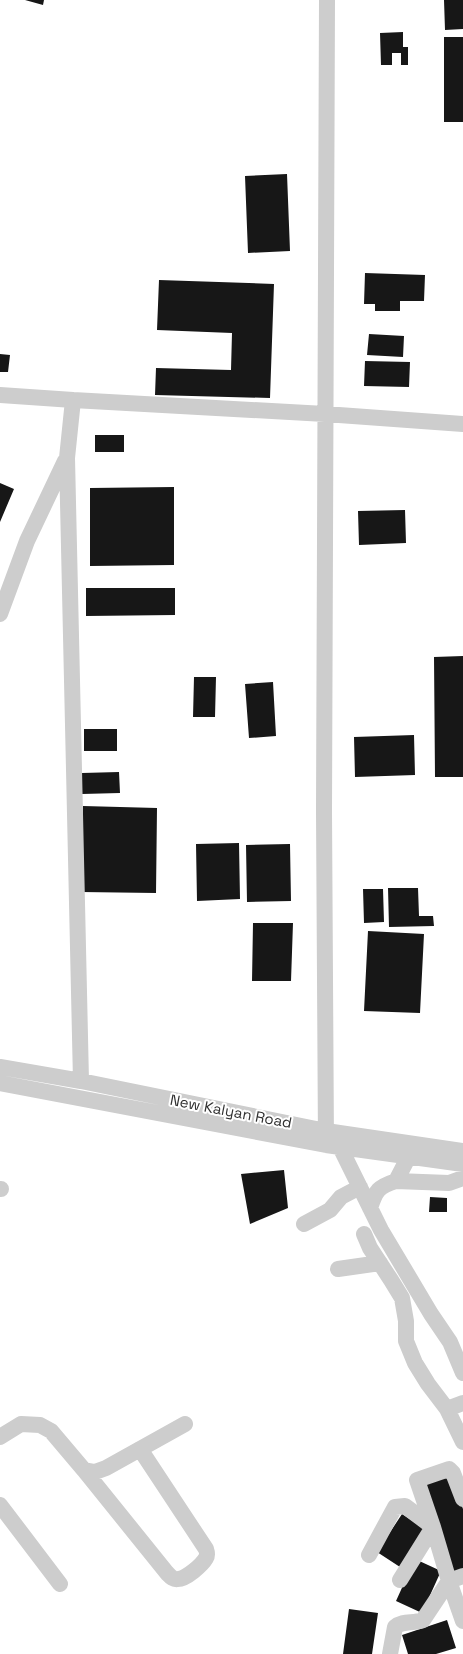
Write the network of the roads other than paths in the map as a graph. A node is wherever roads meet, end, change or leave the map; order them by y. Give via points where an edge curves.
1 (327, 0) edge
2 (0, 395) edge
3 (73, 400) junction
4 (325, 414) junction
5 (463, 424) edge
6 (67, 458) junction
7 (0, 614) edge
8 (0, 1067) edge
9 (81, 1081) junction
10 (0, 1083) edge
11 (331, 1141) junction
12 (378, 1145) junction
13 (463, 1151) edge
14 (409, 1156) junction
15 (463, 1164) edge
16 (463, 1178) edge
17 (396, 1181) junction
18 (357, 1182) junction
19 (370, 1208) junction
20 (304, 1224) dead end
21 (364, 1234) dead end
22 (380, 1263) junction
23 (338, 1269) dead end
24 (405, 1271) junction
25 (391, 1280) junction
26 (463, 1373) edge
27 (463, 1403) edge
28 (447, 1410) junction
29 (185, 1424) dead end
30 (0, 1437) edge
31 (463, 1442) edge
32 (140, 1449) junction
33 (84, 1470) junction
34 (463, 1499) edge
35 (0, 1505) edge
36 (433, 1527) junction
37 (369, 1555) dead end
38 (456, 1578) edge
39 (400, 1580) dead end
40 (60, 1584) dead end
41 (463, 1621) edge
42 (390, 1654) edge

1 - 4 street
2 - 3 street
3 - 4 street
3 - 6 street
4 - 5 street
4 - 11 street via 324,811
6 - 7 street via 27,541
6 - 9 street
8 - 9 street, New Kalyan Road
9 - 11 street, New Kalyan Road
10 - 11 street, New Kalyan Road
11 - 12 street, New Kalyan Road
11 - 18 street
12 - 13 street, New Kalyan Road
12 - 14 street, New Kalyan Road
14 - 15 street, New Kalyan Road
14 - 17 street
16 - 17 street via 449,1183
17 - 19 street via 384,1185 376,1192
18 - 19 street
18 - 20 street via 330,1210
19 - 24 street
21 - 22 street
22 - 23 street
22 - 25 street
24 - 25 street
24 - 26 street via 450,1342
25 - 28 street via 402,1298 406,1341 415,1362
27 - 28 street
28 - 31 street
29 - 32 street
30 - 33 street via 21,1424 40,1425 51,1431
32 - 33 street via 106,1468 95,1472
32 - 33 street via 208,1554 206,1559 184,1578 178,1580 167,1573
34 - 36 street via 449,1469 418,1479
35 - 40 street
36 - 37 street via 405,1506 395,1507
36 - 38 street
36 - 39 street
38 - 41 street
38 - 42 street via 423,1620 395,1627

